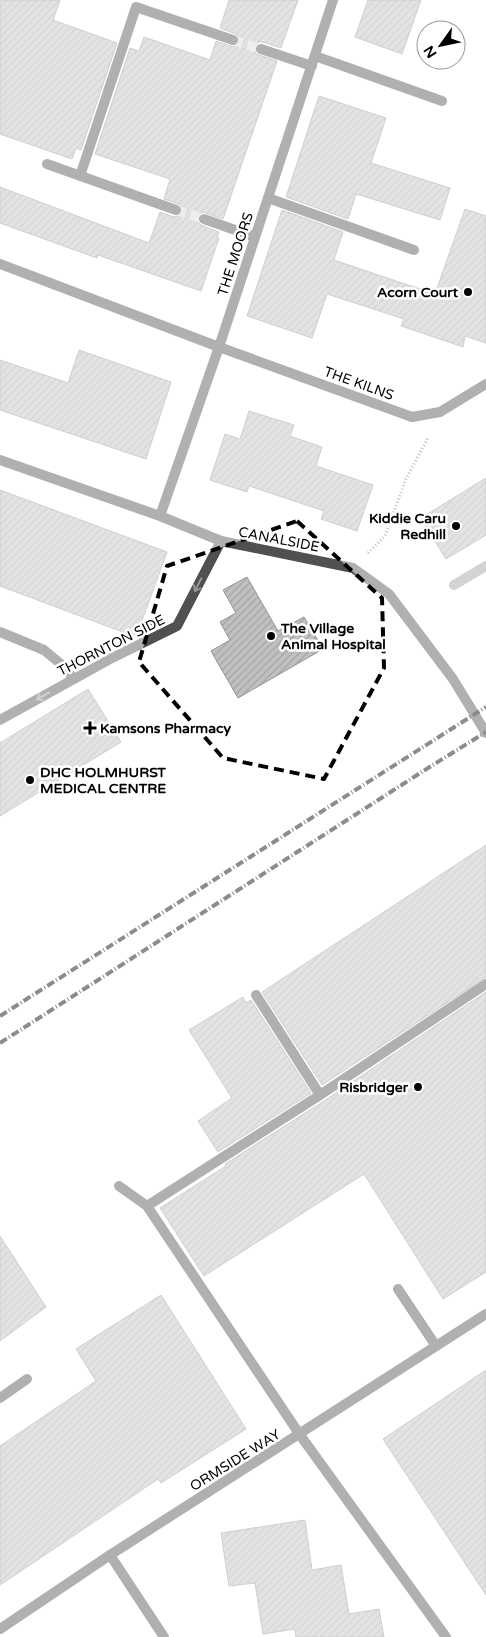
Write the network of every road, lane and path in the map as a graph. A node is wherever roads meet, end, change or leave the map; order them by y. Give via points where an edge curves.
1 (333, 0) edge
2 (233, 40) tunnel mouth
3 (261, 49) tunnel mouth
4 (313, 61) junction
5 (442, 101) dead end
6 (47, 164) dead end
7 (80, 176) junction
8 (268, 198) junction
9 (176, 210) tunnel mouth
10 (204, 219) tunnel mouth
11 (255, 237) junction
12 (414, 250) dead end
13 (0, 264) edge
14 (219, 347) junction
15 (486, 384) edge
16 (440, 412) junction
17 (0, 460) edge
18 (160, 516) junction
19 (221, 541) junction
20 (353, 568) junction
21 (0, 632) edge
22 (74, 679) junction
23 (0, 720) edge
24 (486, 733) edge
25 (486, 984) edge
26 (256, 995) dead end
27 (320, 1095) junction
28 (119, 1186) dead end
29 (147, 1206) junction
30 (398, 1289) dead end
31 (486, 1314) edge
32 (436, 1346) junction
33 (27, 1379) dead end
34 (0, 1398) edge
35 (300, 1435) junction
36 (110, 1555) junction
37 (0, 1630) edge
38 (164, 1637) edge
39 (446, 1637) edge

1 - 4 street, THE MOORS
2 - 7 street via 136,7
3 - 4 street
4 - 5 street
4 - 8 street, THE MOORS
6 - 7 street
7 - 9 street
8 - 11 street, THE MOORS
8 - 12 street
10 - 11 street
11 - 14 street, THE MOORS
13 - 14 street, THE KILNS
14 - 16 street, THE KILNS via 412,417
14 - 18 street, THE MOORS
15 - 16 street, THE KILNS
16 - 20 path via 406,479 385,536
17 - 18 street, CANALSIDE
18 - 19 street, CANALSIDE
19 - 20 street, CANALSIDE
19 -> 22 street, THORNTON SIDE via 177,626
20 - 24 street, CANALSIDE via 389,594 453,679
21 - 22 street via 44,650
22 -> 23 street, THORNTON SIDE
25 - 27 street
26 - 27 street
27 - 29 street
28 - 29 street
29 - 35 street
30 - 32 street
31 - 32 street, ORMSIDE WAY
32 - 35 street, ORMSIDE WAY
33 - 34 street
35 - 36 street, ORMSIDE WAY
35 - 39 street
36 - 37 street, ORMSIDE WAY
36 - 38 street

